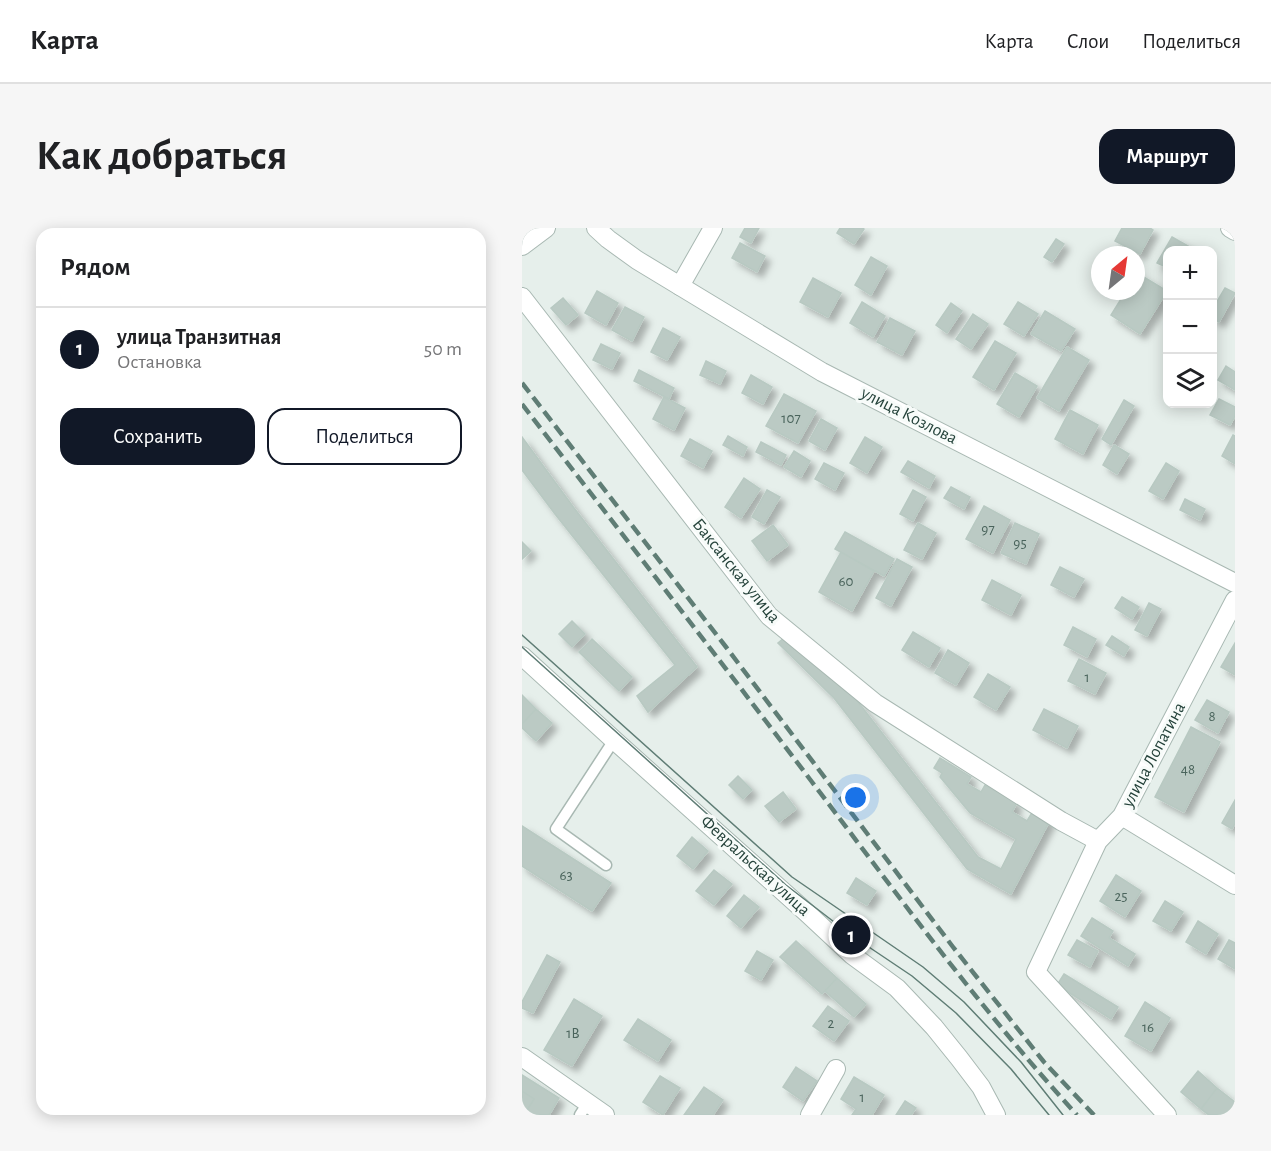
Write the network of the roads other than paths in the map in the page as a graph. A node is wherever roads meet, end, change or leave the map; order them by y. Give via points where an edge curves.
1 (546, 228) edge
2 (596, 228) edge
3 (713, 228) edge
4 (1230, 228) edge
5 (1235, 231) edge
6 (522, 246) edge
7 (680, 286) junction
8 (522, 297) edge
9 (1235, 583) edge
10 (1235, 600) edge
11 (522, 656) edge
12 (614, 740) junction
13 (1122, 816) junction
14 (1098, 841) junction
15 (606, 865) dead end
16 (1235, 885) edge
17 (522, 1057) edge
18 (836, 1069) dead end
19 (584, 1109) edge
20 (605, 1115) edge
21 (810, 1115) edge
22 (996, 1115) edge
23 (1167, 1115) edge

1 - 6 street
2 - 7 street, улица Козлова via 637,260
3 - 7 street
4 - 5 street
7 - 9 street, улица Козлова via 822,372
8 - 14 street, Баксанская улица via 769,616 875,702
10 - 13 street, улица Лопатина
11 - 12 street, Февральская улица
12 - 15 lane via 556,829
12 - 22 street, Февральская улица via 852,955 897,988 959,1058
13 - 14 street, улица Лопатина
13 - 16 street
14 - 23 street, улица Лопатина via 1036,972
17 - 19 street
18 - 21 street
19 - 20 street

